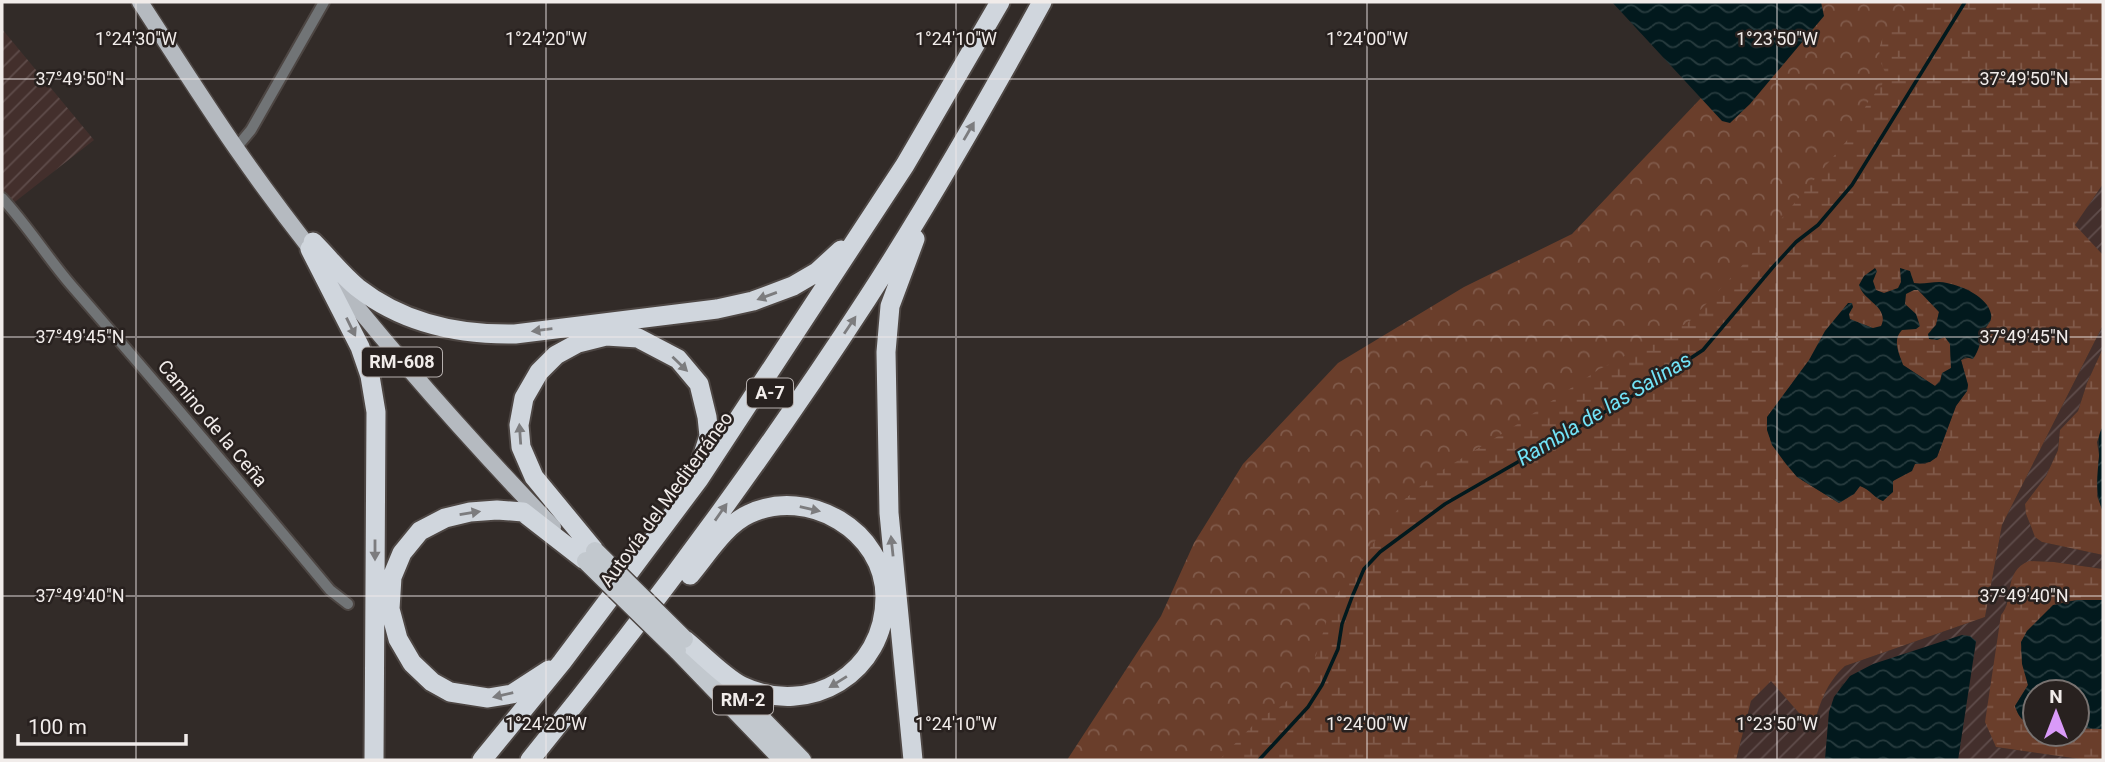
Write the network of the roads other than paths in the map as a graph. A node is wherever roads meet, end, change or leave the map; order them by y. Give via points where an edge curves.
1 (140, 2) edge
2 (324, 2) edge
3 (1000, 2) edge
4 (1011, 2) edge
5 (1042, 2) edge
6 (236, 148) junction
7 (2, 198) edge
8 (929, 198) junction
9 (863, 231) junction
10 (310, 244) junction
11 (668, 520) junction
12 (591, 556) junction
13 (348, 604) dead end
14 (680, 644) junction
15 (562, 662) junction
16 (374, 760) edge
17 (482, 760) edge
18 (494, 760) edge
19 (530, 760) edge
20 (539, 760) edge
21 (783, 760) edge
22 (802, 760) edge
23 (914, 760) edge

1 - 6 main road
2 - 6 street via 251,130
3 - 9 highway
4 - 18 highway, Autovía del Mediterráneo / A-7 via 909,178 762,406 639,577
8 -> 5 highway, A-7
6 - 10 main road
7 - 13 street, Camino de la Ceña via 330,590
19 -> 8 highway, A-7 via 718,518 867,299
23 -> 8 highway via 888,513 886,352 890,306
9 -> 10 highway via 817,272 753,301 515,334 460,331 386,307
9 - 11 highway
10 - 12 main road
10 -> 16 highway via 360,347 376,412
12 -> 11 highway via 534,477 521,447 519,425 524,398 539,372 578,343 606,335 638,338 678,359 699,384 709,436 699,467
11 - 15 highway
12 - 14 highway, RM-2, bridge
15 -> 12 highway via 512,694 488,698 450,692 412,663 398,639 390,609 393,577 402,553 420,531 470,512 523,512
20 -> 14 highway via 674,593 727,531 749,514 778,506 804,506 836,516 865,542 880,568 886,596 880,633 863,662 838,685 802,696 771,697 740,685
14 - 21 highway, RM-2
14 - 22 highway, RM-2
15 - 17 highway

